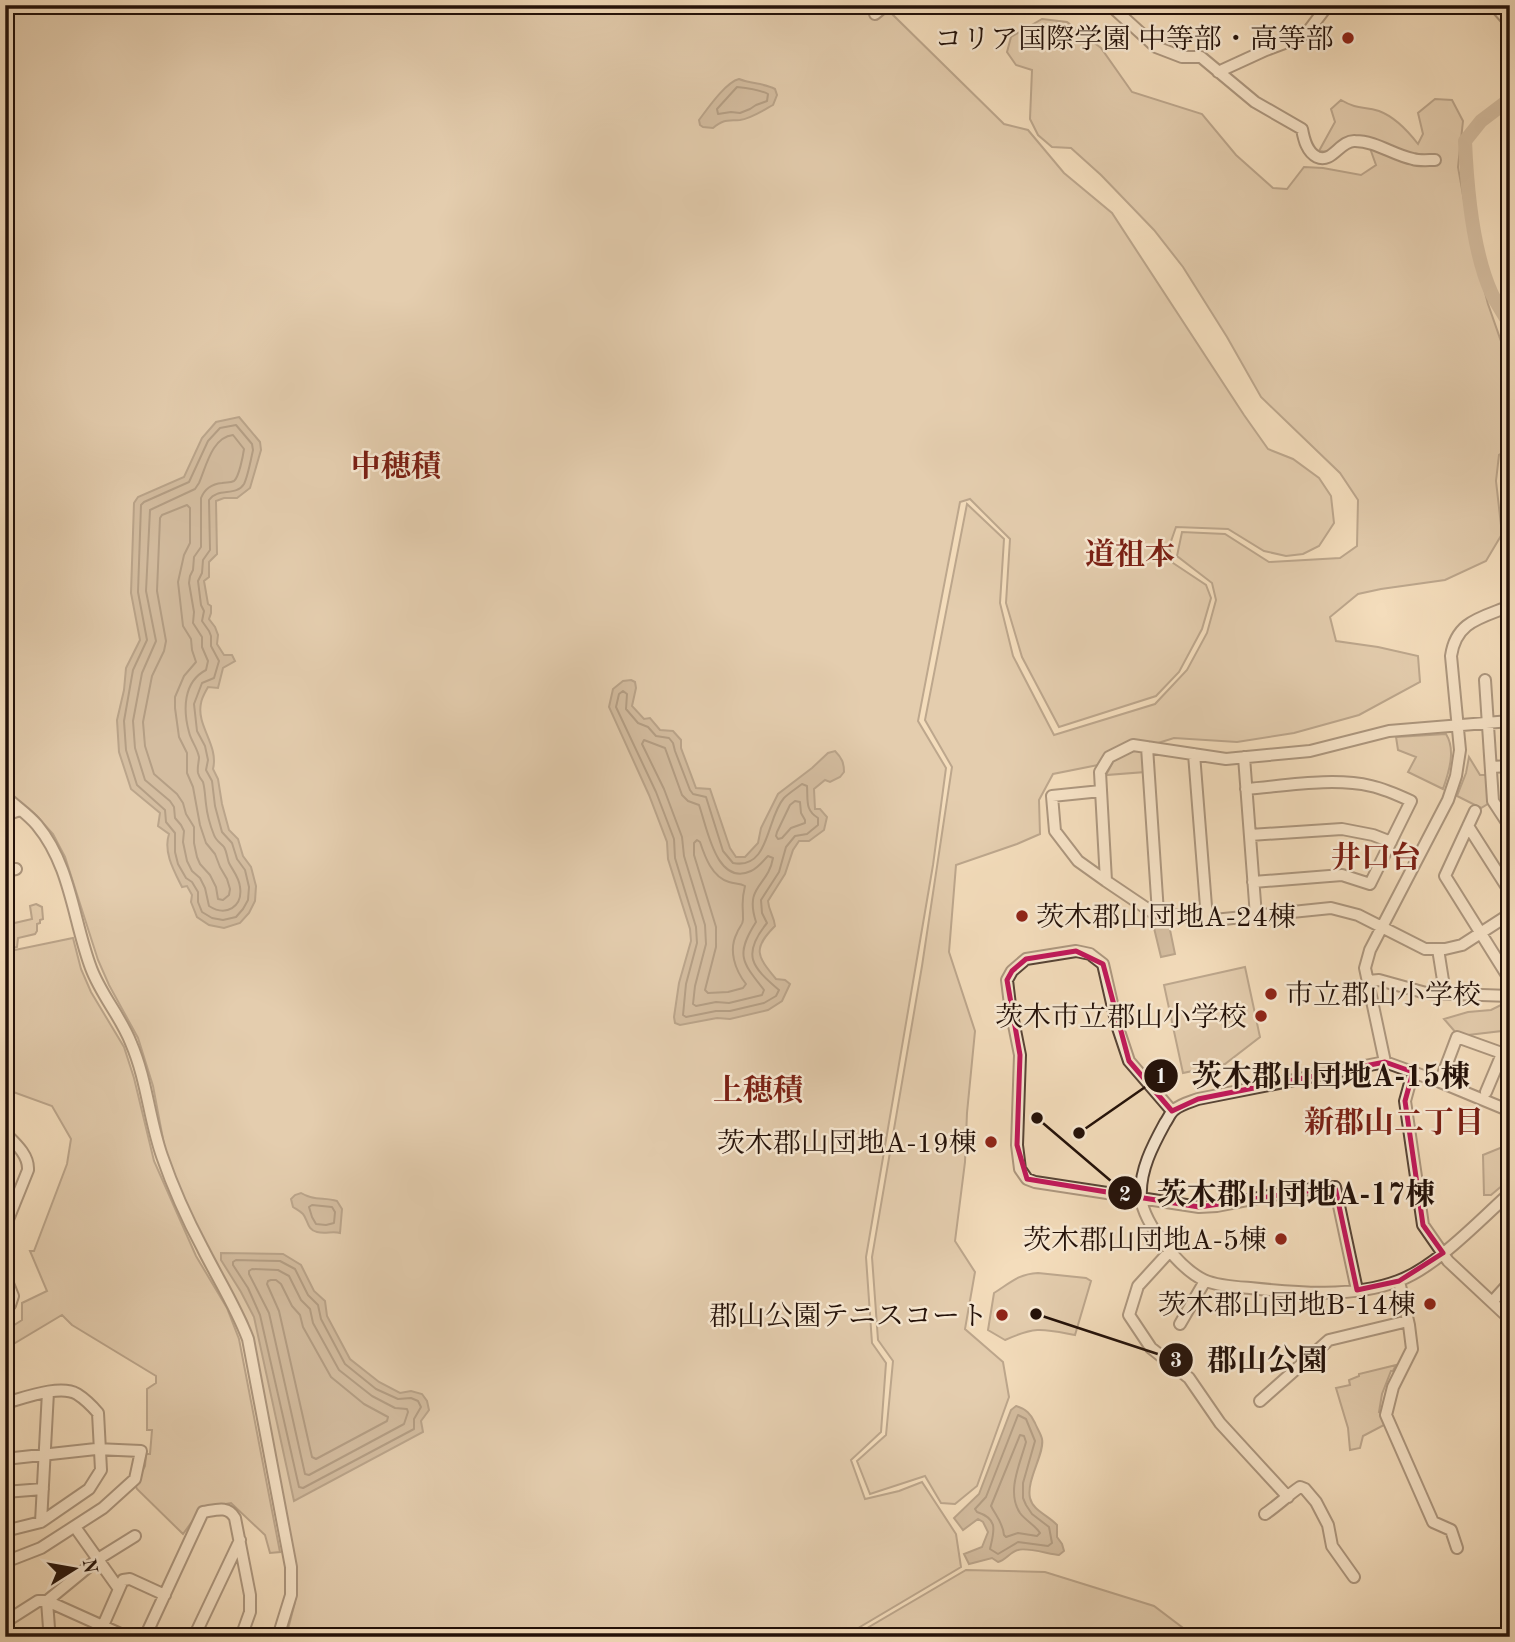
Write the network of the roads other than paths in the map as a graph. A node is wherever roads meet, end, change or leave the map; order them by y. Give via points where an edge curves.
1 (886, 5) edge
2 (1110, 5) edge
3 (1328, 5) edge
4 (1494, 5) edge
5 (875, 14) dead end
6 (1510, 23) edge
7 (1218, 72) junction
8 (1435, 160) dead end
9 (1510, 606) edge
10 (1485, 680) dead end
11 (1510, 722) edge
12 (1488, 723) junction
13 (1457, 725) junction
14 (1147, 747) junction
15 (1194, 754) junction
16 (1244, 757) junction
17 (1510, 766) edge
18 (1491, 767) junction
19 (1246, 789) junction
20 (1101, 790) junction
21 (5, 796) edge
22 (20, 810) junction
23 (1475, 811) dead end
24 (5, 815) edge
25 (1468, 826) junction
26 (1510, 827) edge
27 (1250, 835) junction
28 (1391, 842) junction
29 (1106, 881) junction
30 (1253, 882) junction
31 (1510, 892) edge
32 (1158, 913) junction
33 (1510, 914) edge
34 (1256, 916) junction
35 (1207, 919) junction
36 (1381, 928) junction
37 (1480, 933) junction
38 (1438, 949) junction
39 (1510, 980) edge
40 (1368, 982) junction
41 (1445, 993) junction
42 (1510, 996) edge
43 (1506, 1055) edge
44 (1385, 1062) junction
45 (1413, 1072) junction
46 (1440, 1082) junction
47 (1486, 1092) dead end
48 (1172, 1111) junction
49 (1510, 1111) edge
50 (6, 1135) edge
51 (1510, 1194) edge
52 (1141, 1198) junction
53 (8, 1211) edge
54 (5, 1227) edge
55 (1170, 1251) junction
56 (1443, 1253) junction
57 (5, 1276) edge
58 (1205, 1280) junction
59 (1399, 1281) junction
60 (1510, 1282) edge
61 (1357, 1290) junction
62 (1493, 1301) junction
63 (5, 1308) edge
64 (1510, 1319) edge
65 (1408, 1321) junction
66 (1180, 1324) dead end
67 (48, 1392) junction
68 (1261, 1401) dead end
69 (5, 1403) edge
70 (101, 1449) junction
71 (46, 1456) junction
72 (5, 1459) edge
73 (43, 1489) junction
74 (5, 1492) edge
75 (1288, 1497) junction
76 (1265, 1514) dead end
77 (41, 1522) junction
78 (75, 1527) junction
79 (5, 1531) edge
80 (135, 1536) dead end
81 (240, 1540) junction
82 (1457, 1548) dead end
83 (98, 1559) junction
84 (5, 1562) edge
85 (1354, 1577) dead end
86 (119, 1589) junction
87 (165, 1595) junction
88 (47, 1601) junction
89 (5, 1622) edge
90 (103, 1626) junction
91 (48, 1637) edge
92 (98, 1637) edge
93 (127, 1637) edge
94 (145, 1637) edge
95 (194, 1637) edge
96 (241, 1637) edge
97 (278, 1637) edge

1 - 5 street
2 - 7 street via 1156,47 1182,57 1201,57
3 - 7 street via 1298,38
4 - 6 street
7 - 8 street via 1255,102 1303,129 1305,144 1321,159 1353,140 1413,159
9 - 13 street via 1466,624 1453,643
10 - 12 street
11 - 12 street
12 - 13 street
12 - 18 street
13 - 16 street via 1389,731 1310,751
13 - 36 street via 1457,776
14 - 15 street
14 - 20 street via 1133,746 1109,758 1100,772
14 - 32 street
15 - 16 street
15 - 35 street
16 - 19 street
17 - 18 street
18 - 26 street via 1493,801
19 - 27 street
19 - 28 street via 1342,782 1393,792 1411,801
20 - 29 street
20 - 29 street via 1052,796 1055,831 1078,861
21 - 22 street
22 - 24 street
22 - 97 street via 36,824 62,868 90,967 131,1041 162,1157 247,1339 291,1567 289,1600
23 - 25 street
25 - 31 street
25 - 37 street via 1445,876
27 - 28 street via 1342,829
27 - 30 street
28 - 30 street via 1370,884 1342,875
29 - 32 street
30 - 34 street
32 - 35 street
33 - 37 street
34 - 35 street
34 - 36 street via 1331,908
36 - 38 street via 1426,949
36 - 40 street via 1367,959
37 - 38 street via 1462,945
37 - 39 street
38 - 41 street
40 - 41 street
40 - 44 street
41 - 42 street
43 - 46 street via 1457,1037
43 - 47 street
44 - 45 street
44 - 48 street via 1198,1099
45 - 46 street
45 - 56 street via 1405,1101 1423,1225
46 - 49 street
48 - 52 street via 1152,1146
48 - 52 street via 1129,1061 1103,964 1076,951 1026,959 1012,971 1007,980 1020,1055 1020,1169 1035,1182
50 - 53 street via 29,1164
51 - 56 street
52 - 55 street via 1146,1217
52 - 61 street via 1217,1206 1335,1187
53 - 54 street
55 - 58 street
55 - 75 street via 1138,1286 1129,1315 1151,1348 1189,1378 1220,1423
56 - 59 street
56 - 62 street
57 - 63 street via 13,1296
58 - 61 street via 1268,1290
58 - 66 street
59 - 61 street
59 - 65 street
60 - 62 street
62 - 64 street
65 - 68 street via 1329,1340
65 - 82 street via 1412,1349 1393,1388 1387,1415 1433,1522 1451,1530
67 - 69 street
67 - 70 street via 75,1393 98,1413
67 - 71 street
70 - 71 street
70 - 77 street via 101,1470 89,1489
70 - 78 street via 141,1451 135,1479
71 - 72 street
71 - 73 street
73 - 74 street
73 - 77 street
75 - 76 street
75 - 85 street via 1300,1487 1316,1502 1332,1546
77 - 79 street
78 - 83 street
78 - 84 street via 41,1548
80 - 83 street
81 - 87 street via 229,1510 203,1512
81 - 95 street
81 - 96 street via 251,1604
83 - 86 street
83 - 88 street
86 - 87 street via 123,1580 130,1579
86 - 90 street
87 - 94 street
88 - 89 street via 38,1601
88 - 90 street
88 - 91 street
90 - 92 street
90 - 93 street

